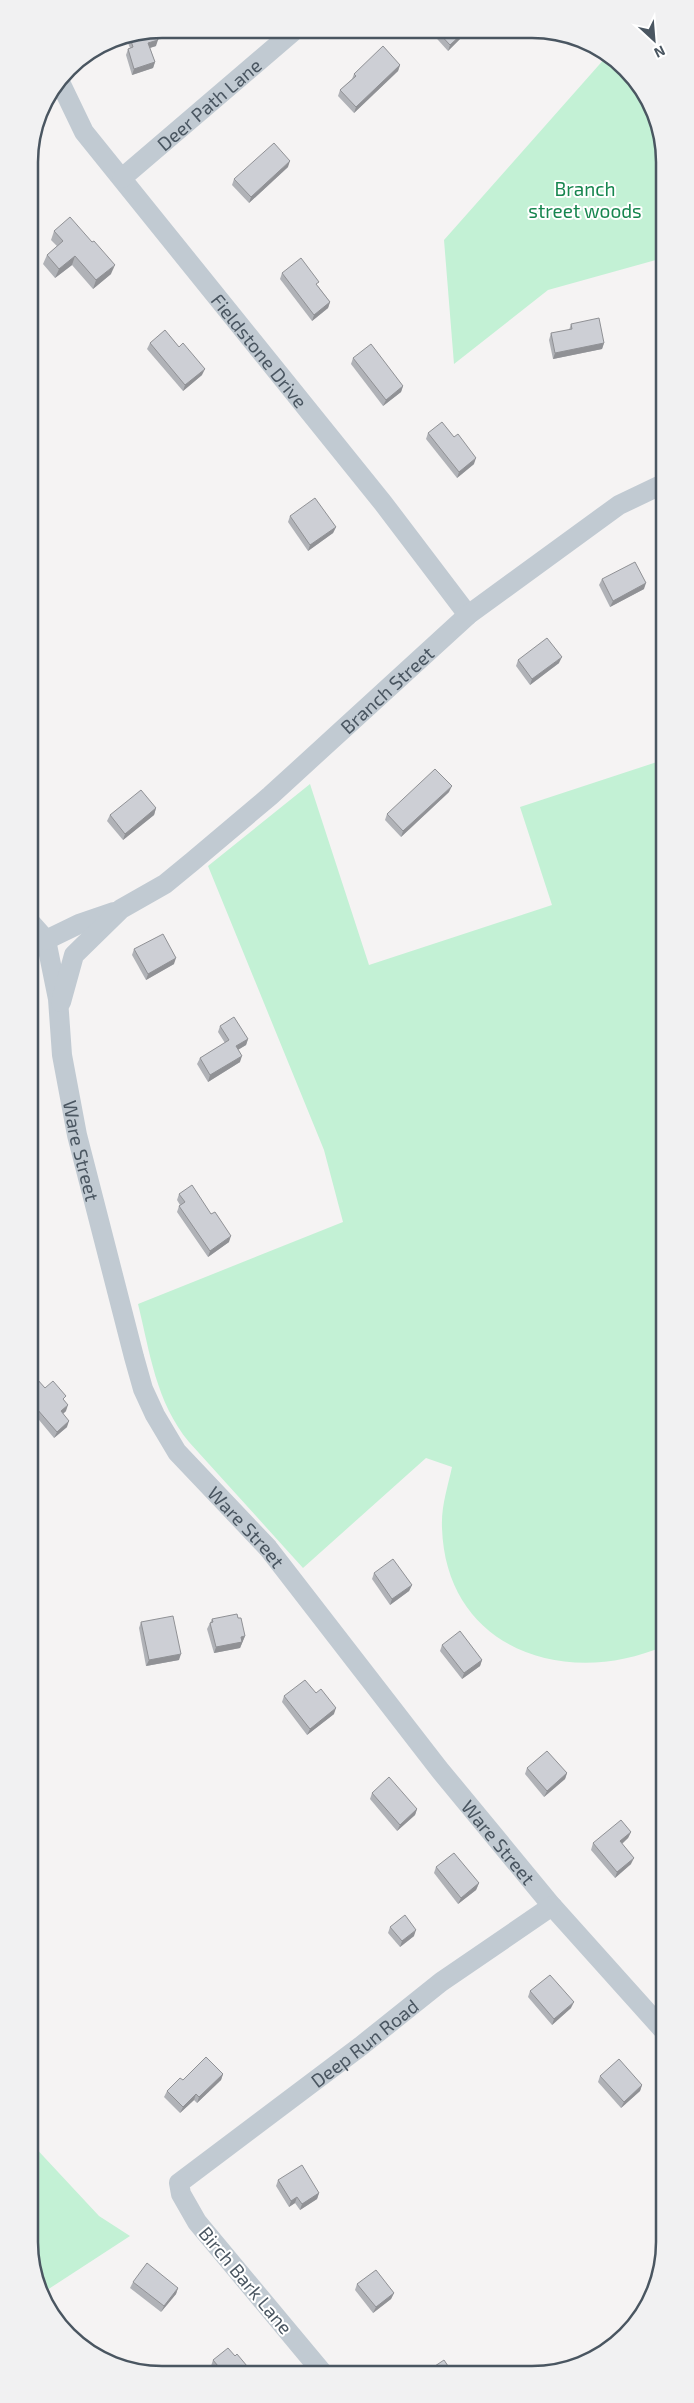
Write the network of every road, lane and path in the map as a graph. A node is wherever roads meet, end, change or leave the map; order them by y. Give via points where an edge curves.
1 (286, 38) edge
2 (62, 87) edge
3 (122, 178) junction
4 (656, 488) edge
5 (468, 615) junction
6 (121, 909) junction
7 (38, 931) edge
8 (46, 940) junction
9 (59, 1008) junction
10 (552, 1906) junction
11 (656, 2022) edge
12 (179, 2183) joint
13 (317, 2366) edge

1 - 3 street, Deer Path Lane
2 - 3 street, Fieldstone Drive via 84,132
3 - 5 street, Fieldstone Drive via 383,503
4 - 5 street, Branch Street via 619,506
5 - 6 street, Branch Street via 270,796 165,884
6 - 8 street, Branch Street
6 - 9 street, Branch Street via 74,955
7 - 8 street
8 - 9 street, Ware Street
9 - 10 street, Ware Street via 62,1055 77,1135 136,1365 155,1415 178,1452 268,1548 439,1769
10 - 11 street, Ware Street
10 - 12 street, Deep Run Road via 441,1982
12 - 13 street, Birch Bark Lane via 181,2194 197,2222

